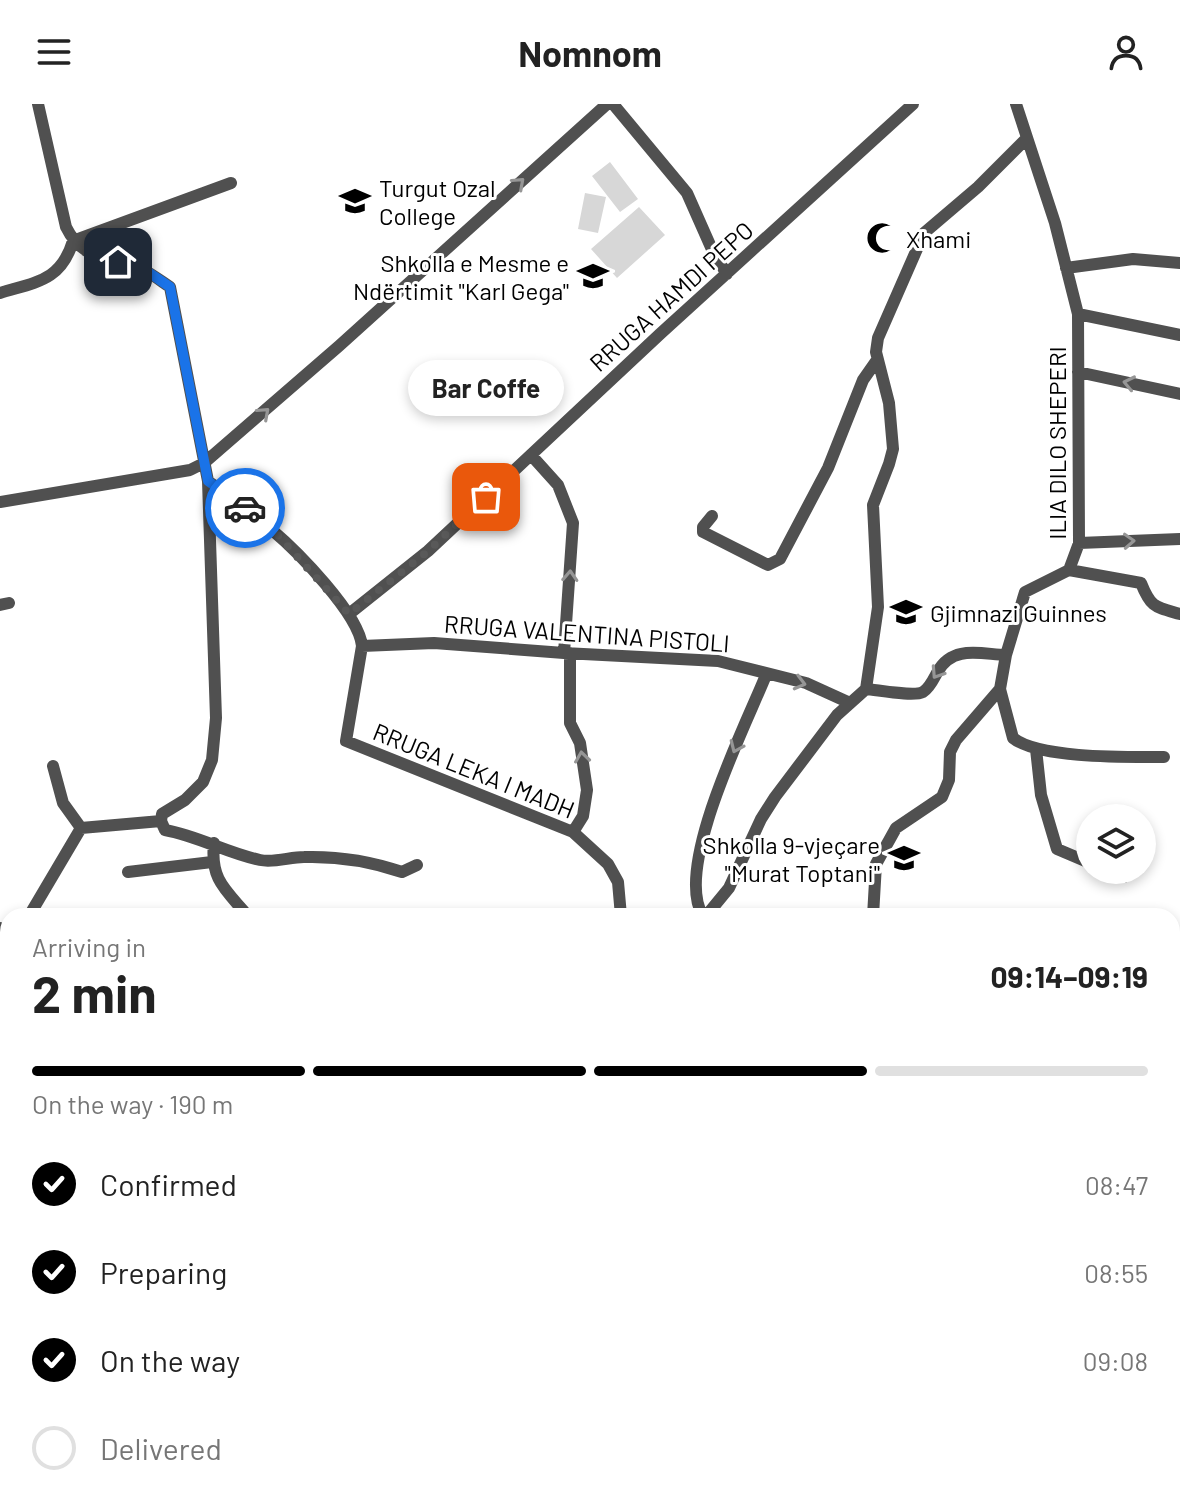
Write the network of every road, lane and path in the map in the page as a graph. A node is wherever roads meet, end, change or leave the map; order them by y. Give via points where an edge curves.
1 (38, 104) edge
2 (610, 104) edge
3 (913, 104) edge
4 (1016, 104) edge
5 (1026, 139) junction
6 (231, 183) dead end
7 (73, 241) junction
8 (1180, 263) edge
9 (1066, 268) junction
10 (727, 274) junction
11 (0, 293) edge
12 (1078, 314) junction
13 (1180, 335) edge
14 (877, 360) junction
15 (1078, 372) junction
16 (1180, 394) edge
17 (531, 455) junction
18 (204, 463) junction
19 (208, 481) junction
20 (0, 502) edge
21 (712, 516) dead end
22 (1180, 539) edge
23 (1079, 543) junction
24 (1069, 570) junction
25 (349, 614) junction
26 (1180, 614) edge
27 (362, 646) junction
28 (567, 653) junction
29 (1006, 655) junction
30 (766, 675) junction
31 (866, 689) junction
32 (1000, 689) junction
33 (850, 703) junction
34 (1036, 749) junction
35 (1164, 757) dead end
36 (53, 766) dead end
37 (161, 821) junction
38 (81, 828) junction
39 (573, 832) junction
40 (214, 843) junction
41 (1076, 857) edge
42 (212, 862) junction
43 (417, 865) dead end
44 (128, 872) dead end
45 (34, 908) edge
46 (241, 908) edge
47 (620, 908) edge
48 (699, 908) edge
49 (711, 908) edge
50 (873, 908) edge

1 - 7 street
2 - 10 street via 687,193
18 -> 2 street
3 - 10 street, RRUGA HAMDI PEPO
4 - 5 street, ILIA DILO SHEPERI
5 - 9 street, ILIA DILO SHEPERI
5 - 14 street via 924,233 878,338
6 - 7 street
7 - 11 street via 60,269
7 - 18 street via 87,254 145,270 170,287
8 - 9 street via 1133,259
9 - 12 street, ILIA DILO SHEPERI
10 - 17 street, RRUGA HAMDI PEPO
12 - 13 street
12 - 15 street, ILIA DILO SHEPERI
14 - 21 street via 780,559 768,565 703,532
14 - 31 street via 889,403 893,449 873,505 878,607
16 -> 15 street
15 - 23 street, ILIA DILO SHEPERI
17 - 25 street, RRUGA HAMDI PEPO via 428,551
28 -> 17 street via 573,523 558,485
18 - 19 street
18 - 20 street via 190,470
19 - 25 street via 274,531
19 - 37 street via 216,718 212,760 203,782 162,814
23 -> 22 street
23 - 24 street, ILIA DILO SHEPERI
24 - 26 street via 1141,583 1149,603
24 - 29 street via 1025,592
25 - 27 street
27 - 28 street, RRUGA VALENTINA PISTOLI via 434,643
27 - 39 street, RRUGA LEKA I MADH via 346,741
28 - 30 street, RRUGA VALENTINA PISTOLI via 718,661
39 -> 28 street via 583,816 587,790 580,743 570,723
29 -> 31 street via 956,654 919,693
29 - 32 street
30 -> 33 street, RRUGA VALENTINA PISTOLI via 806,683
30 -> 48 street via 703,835
31 - 33 street
32 - 34 street via 1013,738
32 - 50 street via 956,740 942,797 896,828 885,846 876,864
33 - 49 street via 775,797 729,888
34 - 35 street
34 - 41 street via 1041,795 1057,849
36 - 38 street via 63,803
37 - 38 street
37 - 40 street via 165,830
38 - 45 street
39 - 47 street, RRUGA LEKA I MADH via 613,873
40 - 42 street
40 - 43 street via 264,861 342,858 402,872
42 - 44 street
42 - 46 street via 216,879

